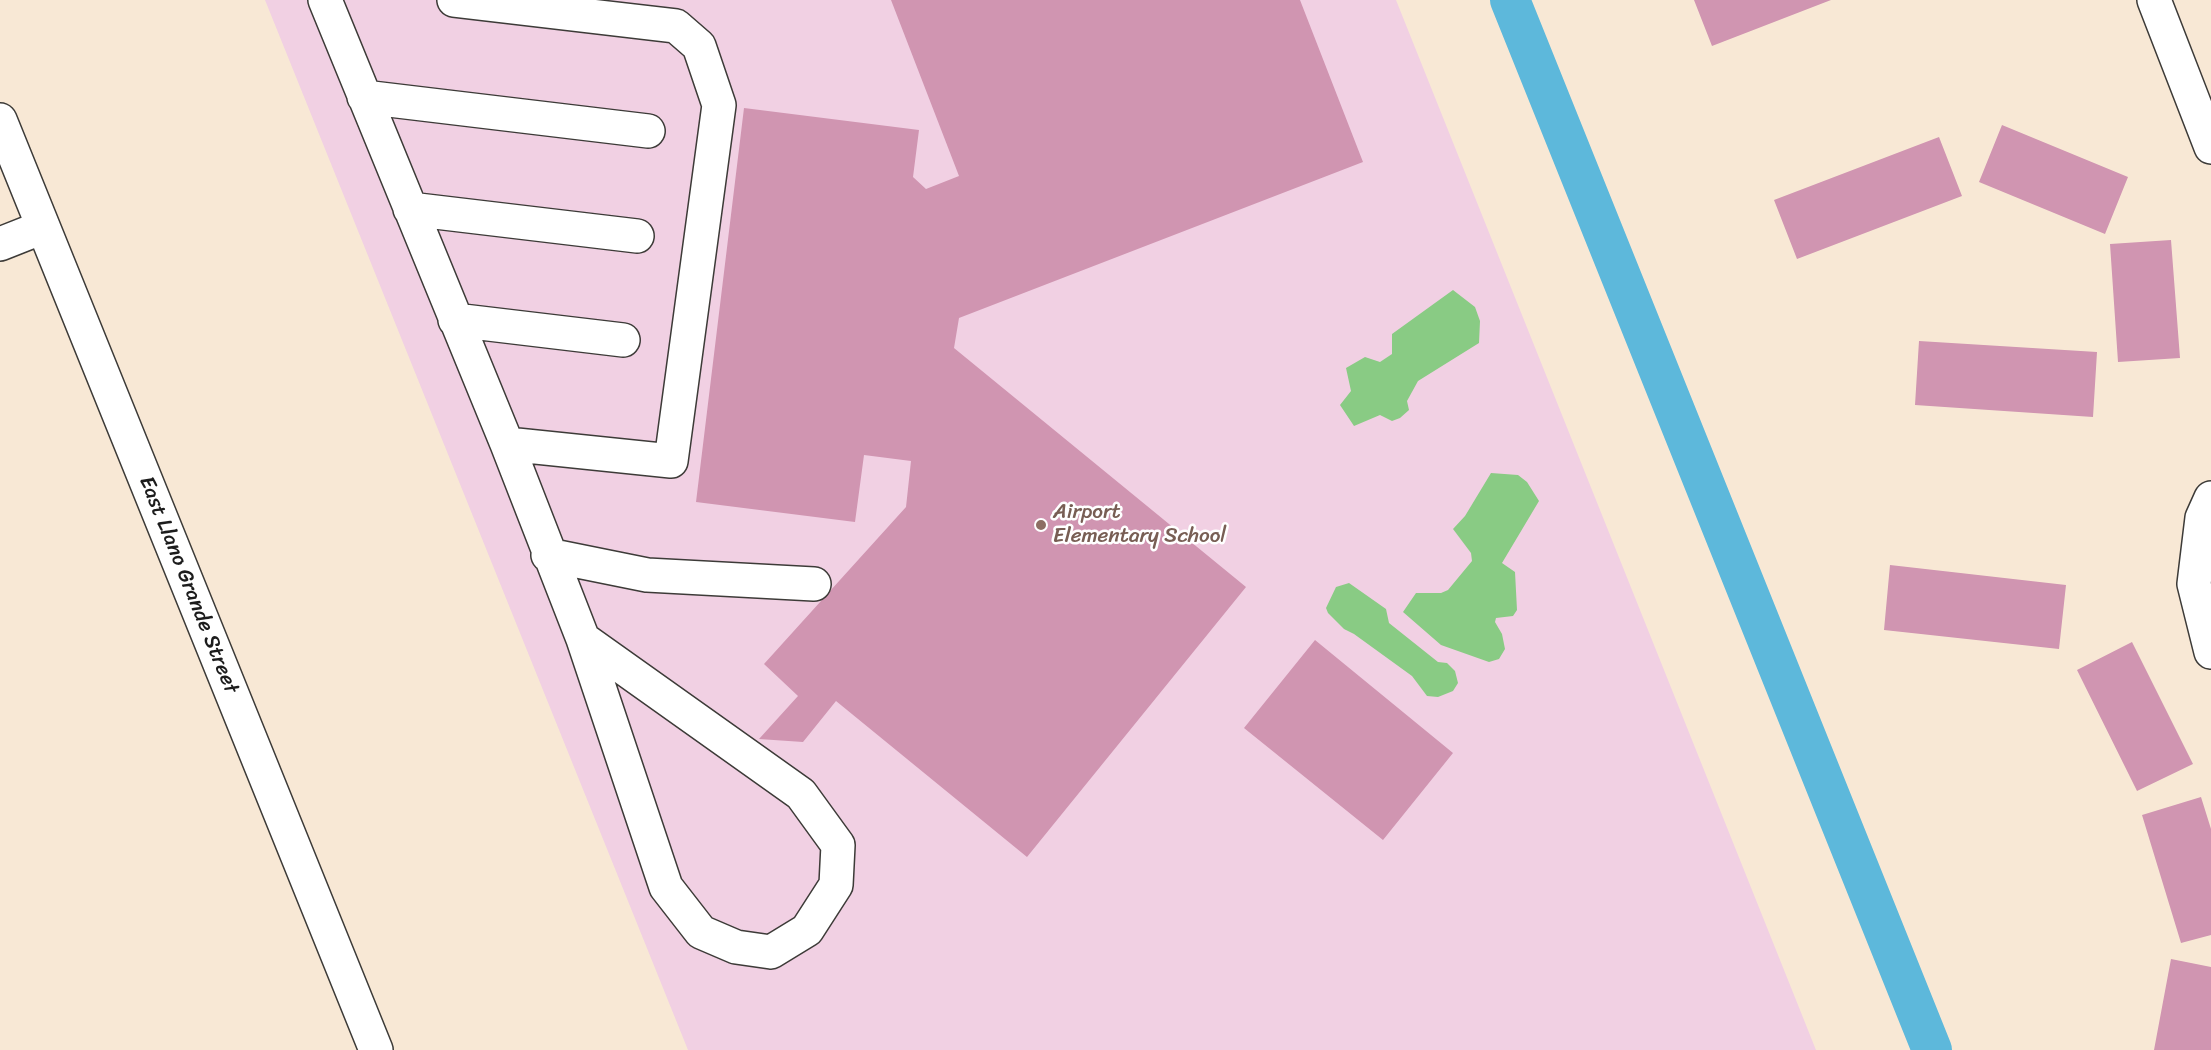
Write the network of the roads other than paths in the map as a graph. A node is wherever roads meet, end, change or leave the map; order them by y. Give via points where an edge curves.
1 (325, 0) edge
2 (454, 0) edge
3 (2154, 0) edge
4 (364, 97) junction
5 (0, 120) edge
6 (648, 131) dead end
7 (2211, 147) edge
8 (410, 209) junction
9 (43, 227) junction
10 (637, 236) dead end
11 (0, 244) edge
12 (455, 320) junction
13 (623, 340) dead end
14 (507, 444) junction
15 (2211, 498) edge
16 (548, 555) junction
17 (814, 584) dead end
18 (583, 639) junction
19 (2211, 652) edge
20 (376, 1050) edge

1 - 4 street
2 - 14 street via 676,26 699,46 719,105 671,461
3 - 7 street
4 - 6 street
4 - 8 street
5 - 9 street, East Llano Grande Street
8 - 10 street
8 - 12 street
9 - 11 street
9 - 20 street, East Llano Grande Street
12 - 13 street
12 - 14 street
14 - 16 street
15 - 19 street via 2202,518 2194,584
16 - 17 street via 647,575
16 - 18 street
18 - 18 street via 666,887 701,932 736,947 771,952 807,930 836,885 838,845 801,794

